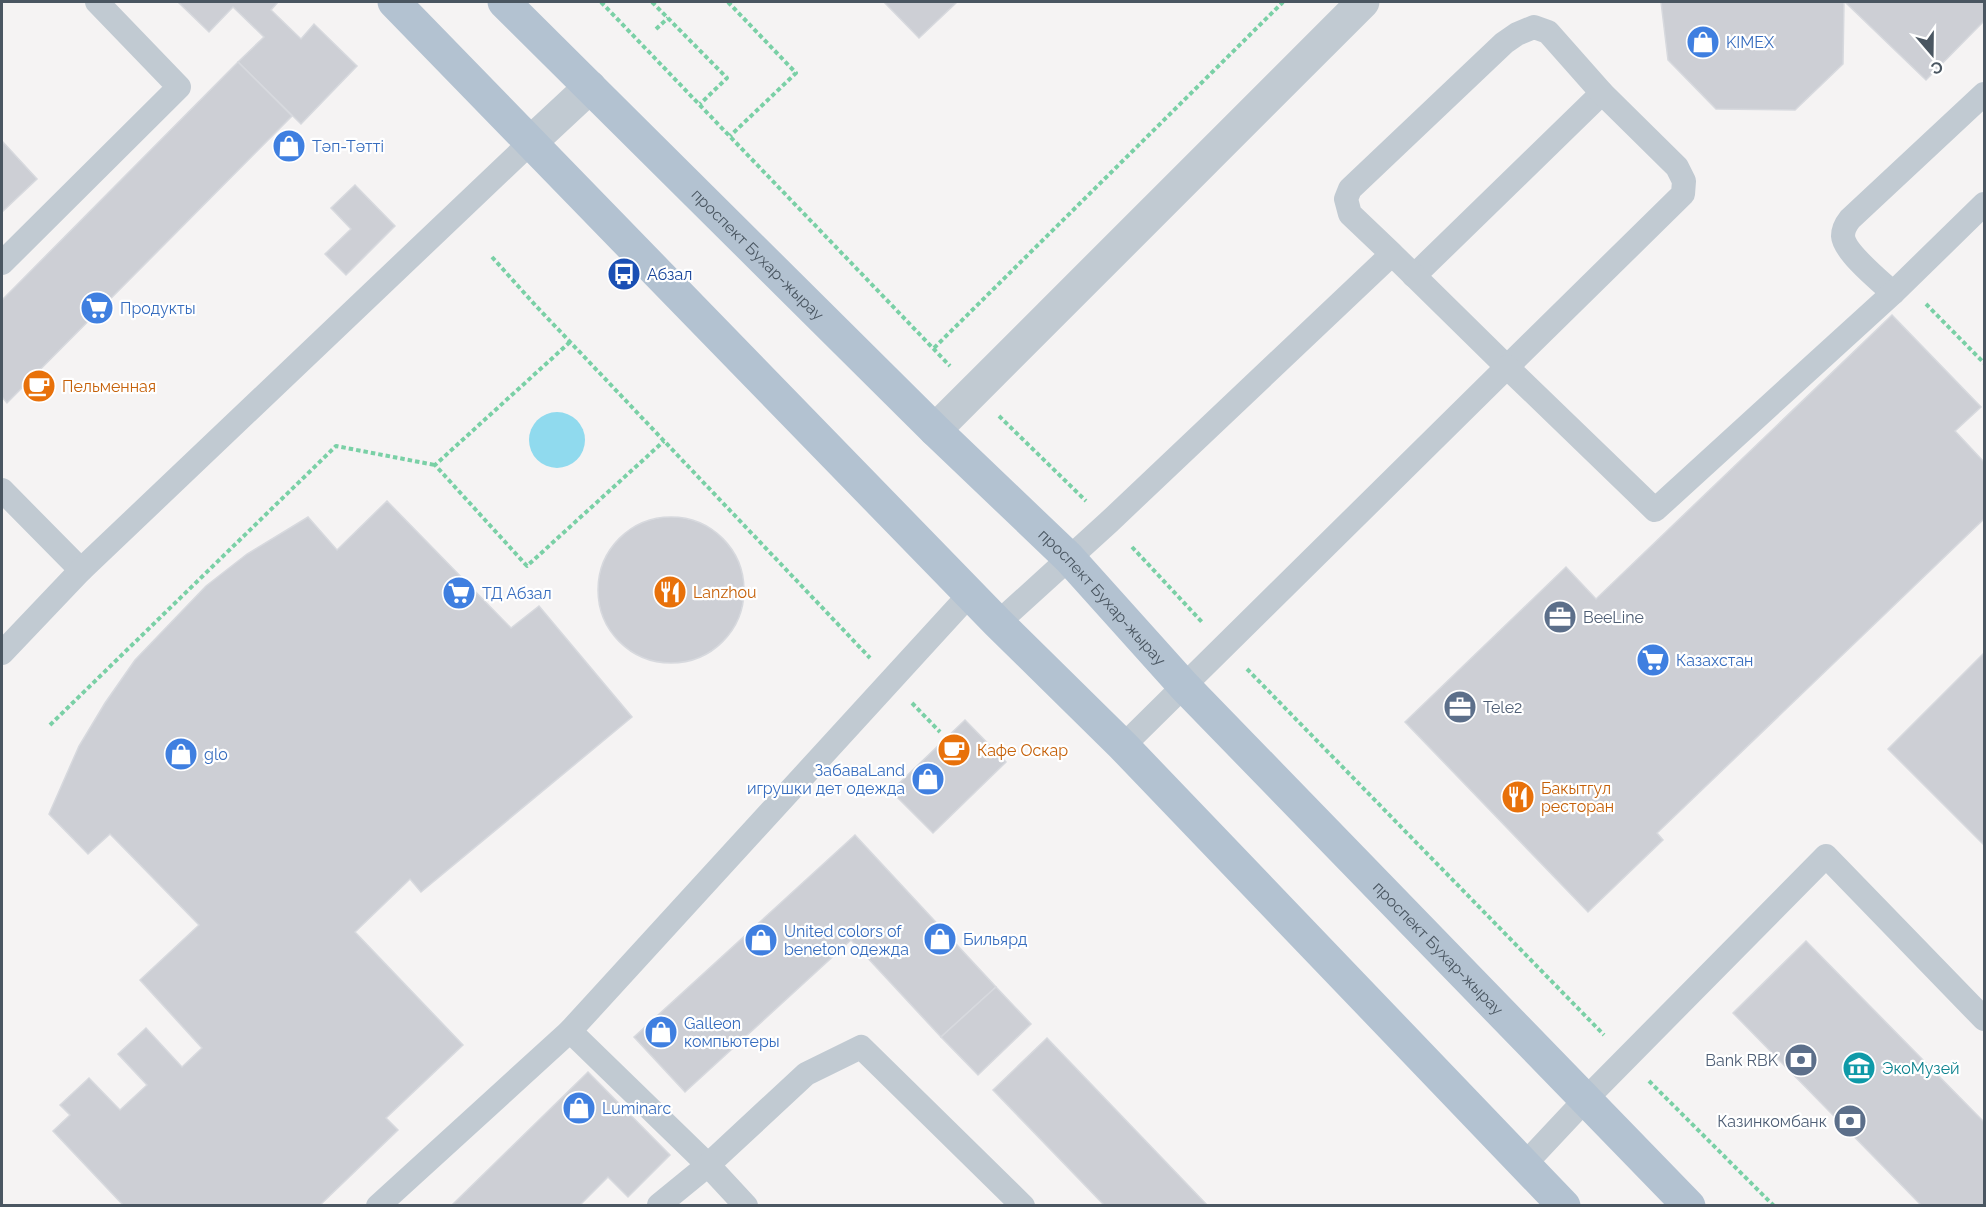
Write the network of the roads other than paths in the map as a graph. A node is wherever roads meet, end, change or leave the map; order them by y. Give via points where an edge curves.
1 (97, 2) edge
2 (394, 2) edge
3 (504, 2) edge
4 (1363, 2) edge
5 (590, 87) junction
6 (1602, 93) junction
7 (1984, 93) edge
8 (531, 142) junction
9 (1984, 204) edge
10 (1392, 254) junction
11 (2, 263) edge
12 (1414, 276) junction
13 (1899, 288) junction
14 (1507, 367) junction
15 (935, 430) junction
16 (2, 490) edge
17 (1069, 558) junction
18 (81, 570) junction
19 (970, 594) junction
20 (998, 623) junction
21 (2, 653) edge
22 (1184, 686) junction
23 (1123, 746) junction
24 (1984, 1019) edge
25 (570, 1031) junction
26 (1585, 1100) junction
27 (1524, 1165) junction
28 (708, 1166) junction
29 (659, 1205) edge
30 (378, 1206) edge
31 (746, 1206) edge
32 (1023, 1206) edge
33 (1564, 1206) edge
34 (1689, 1206) edge

1 - 11 lane via 179,87
2 - 8 main road
3 - 5 main road, проспект Бухар-жырау
4 - 15 street
5 - 8 street
5 - 15 main road, проспект Бухар-жырау
6 - 10 lane via 1548,32 1534,27 1504,43 1350,189 1346,199 1350,213
6 - 12 lane
6 - 14 lane via 1677,167 1684,181 1683,194
7 - 13 lane via 1844,227 1843,238 1849,249
8 - 18 lane
8 - 19 main road
9 - 13 lane
10 - 12 lane
10 - 17 lane
12 - 14 lane
13 - 14 lane via 1655,510
14 - 22 lane
15 - 17 main road, проспект Бухар-жырау
16 - 18 lane
17 - 20 lane
17 - 22 main road, проспект Бухар-жырау
18 - 21 lane
19 - 20 main road
19 - 25 lane
20 - 23 main road
22 - 23 lane
22 - 26 main road, проспект Бухар-жырау
23 - 27 main road
24 - 26 lane via 1826,856
25 - 28 lane
25 - 30 lane
26 - 27 lane
26 - 34 main road, проспект Бухар-жырау
27 - 33 main road
28 - 29 lane
28 - 31 lane
28 - 32 lane via 806,1074 861,1047

